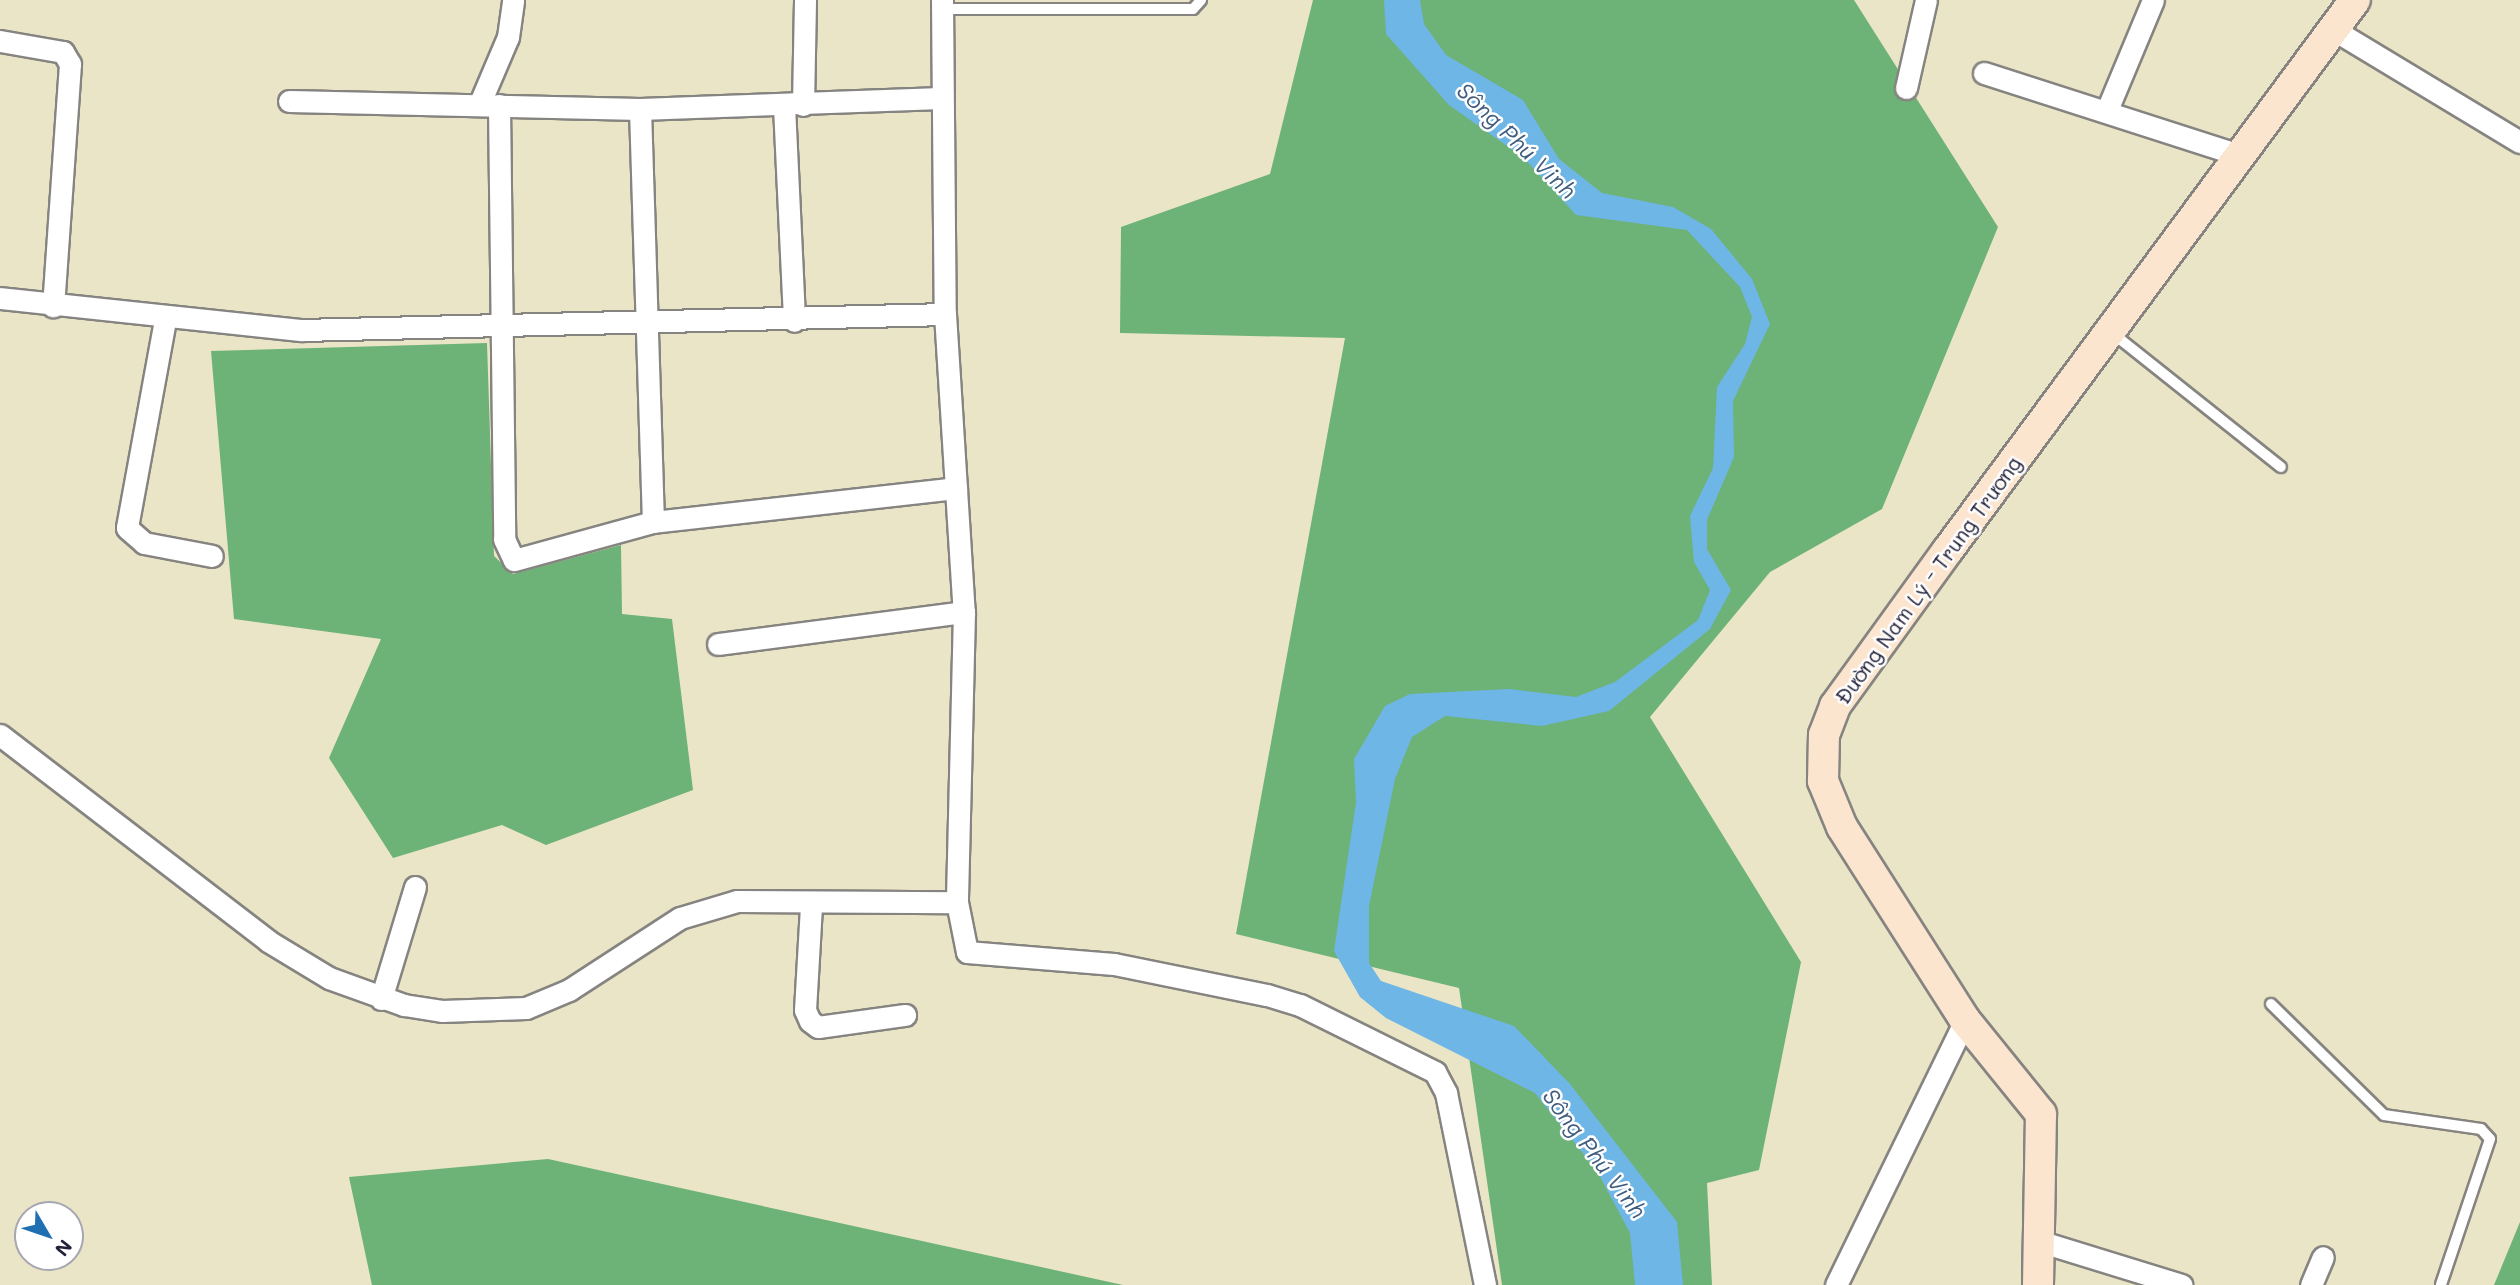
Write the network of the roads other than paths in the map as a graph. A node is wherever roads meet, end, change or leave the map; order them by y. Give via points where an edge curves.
1 (513, 0) edge
2 (805, 0) edge
3 (1201, 0) edge
4 (1926, 0) edge
5 (2153, 0) edge
6 (2355, 0) edge
7 (942, 4) edge
8 (2334, 30) junction
9 (0, 41) edge
10 (1984, 73) dead end
11 (1906, 88) dead end
12 (941, 99) junction
13 (289, 101) dead end
14 (489, 105) junction
15 (793, 105) junction
16 (640, 108) junction
17 (2107, 110) junction
18 (2520, 142) edge
19 (2241, 155) junction
20 (0, 298) edge
21 (53, 306) junction
22 (945, 314) junction
23 (165, 320) junction
24 (794, 321) junction
25 (649, 322) junction
26 (501, 326) junction
27 (2110, 332) junction
28 (2281, 467) dead end
29 (956, 488) junction
30 (653, 522) junction
31 (212, 556) dead end
32 (964, 612) junction
33 (718, 644) dead end
34 (0, 735) edge
35 (415, 887) dead end
36 (957, 902) junction
37 (811, 906) junction
38 (381, 999) junction
39 (2272, 1004) dead end
40 (905, 1015) dead end
41 (1965, 1020) junction
42 (2042, 1242) junction
43 (2323, 1257) dead end
44 (1485, 1285) edge
45 (1836, 1285) edge
46 (2038, 1285) edge
47 (2182, 1285) edge
48 (2311, 1285) edge
49 (2441, 1285) edge

1 - 14 street
2 - 15 street
3 - 7 lane via 1193,9
4 - 11 street
5 - 17 street
6 - 8 main road, Đường Nam Lý - Trung Trương
7 - 12 street
8 - 18 street
8 - 19 main road, Đường Nam Lý - Trung Trương
9 - 21 street via 63,52 70,64
10 - 17 street
12 - 15 street
12 - 22 street
13 - 14 street
14 - 16 street
14 - 26 street
15 - 16 street
15 - 24 street
16 - 25 street
17 - 19 street
19 - 27 main road, Đường Nam Lý - Trung Trương
20 - 21 street
21 - 23 street
22 - 24 street
22 - 29 street
23 - 26 street via 301,331
23 - 31 street via 127,528 144,543
24 - 25 street
25 - 26 street
25 - 30 street
26 - 30 street via 504,539 514,560
27 - 28 lane
27 - 41 main road, Đường Nam Lý - Trung Trương via 1835,706 1824,736 1824,781 1834,813
29 - 30 street
29 - 32 street
32 - 33 street
32 - 36 street
34 - 38 street via 268,941 329,978
35 - 38 street
36 - 37 street
36 - 44 street via 967,952 979,957 1114,964 1267,995 1300,1004 1435,1072 1446,1093
37 - 38 street via 737,901 702,910 569,990 526,1008 442,1012
37 - 40 street via 805,1010 810,1021 817,1027
39 - 49 lane via 2384,1115 2481,1129 2490,1139
41 - 42 main road, Đường Nam Lý - Trung Trương via 2041,1114
41 - 45 street
42 - 46 main road, Đường Nam Lý - Trung Trương
42 - 47 street
43 - 48 street

